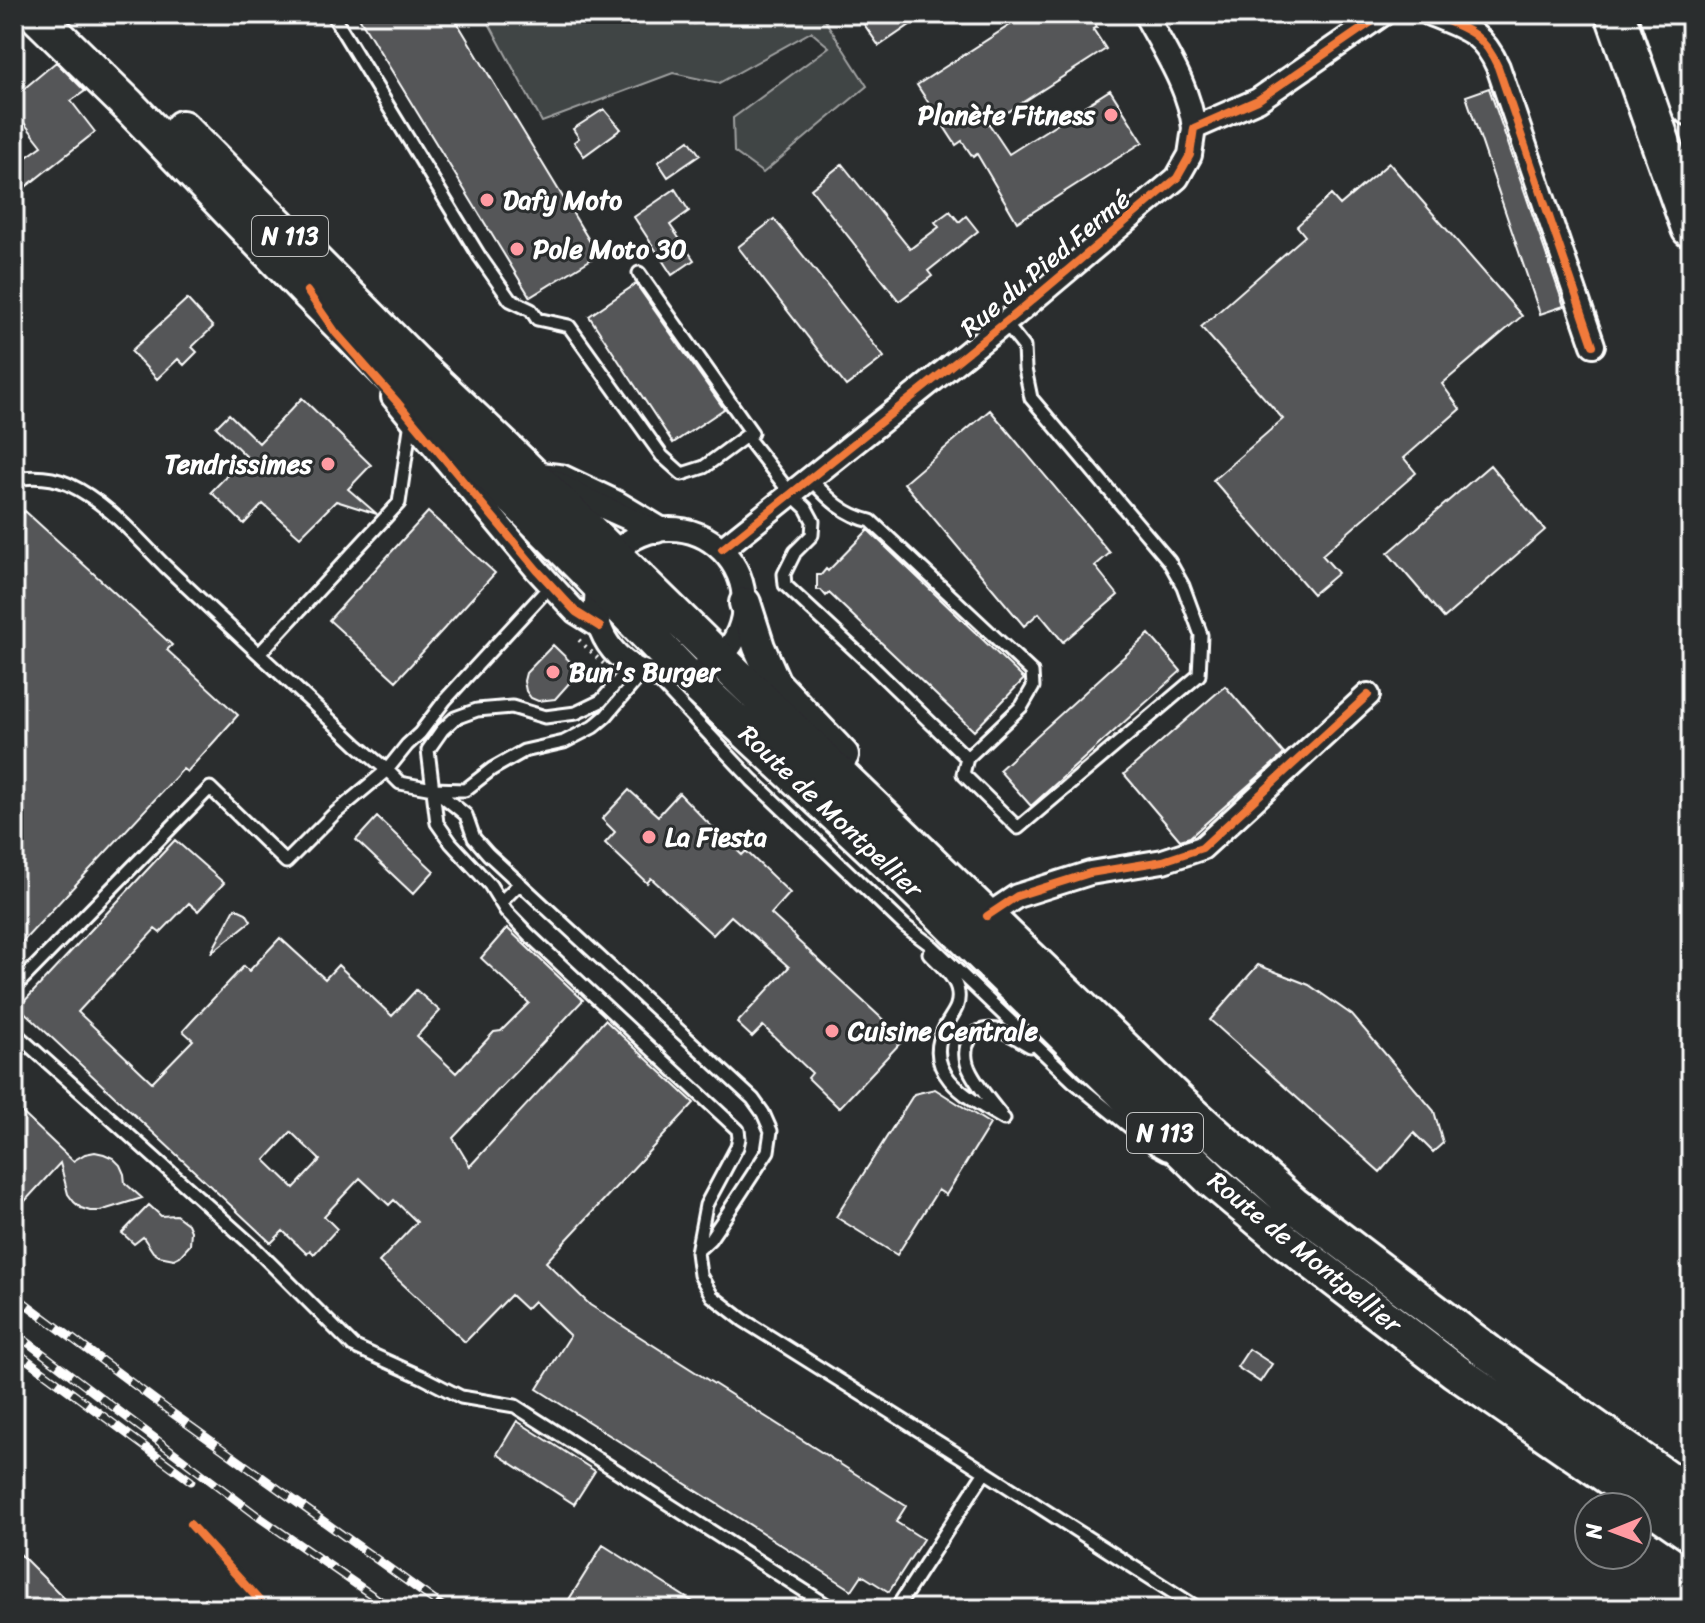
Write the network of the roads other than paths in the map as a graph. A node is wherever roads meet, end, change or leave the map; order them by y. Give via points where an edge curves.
1 (35, 14) edge
2 (68, 14) edge
3 (332, 14) edge
4 (1145, 14) edge
5 (1383, 14) edge
6 (1430, 14) edge
7 (1615, 14) edge
8 (1659, 14) edge
9 (1691, 106) edge
10 (1194, 128) junction
11 (1691, 228) edge
12 (639, 273) dead end
13 (307, 291) junction
14 (1005, 323) junction
15 (1593, 345) dead end
16 (412, 420) junction
17 (746, 436) junction
18 (522, 462) junction
19 (14, 479) edge
20 (810, 479) junction
21 (791, 494) junction
22 (663, 530) junction
23 (722, 549) junction
24 (614, 554) junction
25 (551, 585) junction
26 (599, 586) junction
27 (745, 603) junction
28 (600, 627) junction
29 (260, 653) junction
30 (719, 658) junction
31 (642, 671) junction
32 (687, 676) junction
33 (1368, 695) dead end
34 (967, 758) junction
35 (387, 770) junction
36 (433, 789) junction
37 (938, 868) junction
38 (520, 883) junction
39 (501, 902) junction
40 (987, 916) junction
41 (905, 926) junction
42 (14, 988) edge
43 (14, 1032) edge
44 (1041, 1052) junction
45 (1213, 1181) junction
46 (697, 1252) junction
47 (985, 1472) junction
48 (1691, 1495) edge
49 (1691, 1534) edge
50 (833, 1609) edge
51 (896, 1609) edge
52 (1199, 1609) edge

1 - 13 main road, Route de Montpellier / N 113
2 - 18 main road, Route de Montpellier / N 113 via 416,364
3 - 17 lane via 510,300 537,319 569,326 662,456 682,474 704,467
4 - 10 street via 1180,79
5 - 10 street via 1258,100
6 - 15 street via 1463,27 1491,51
7 - 11 highway
8 - 9 highway
10 - 14 street, Rue du Pied Fermé via 1190,155 1177,178
12 - 17 lane via 752,433
13 - 16 street via 336,333
13 - 26 main road, Route de Montpellier / N 113
14 - 20 street, Rue du Pied Fermé
14 - 34 lane via 1024,347 1031,398 1169,561 1183,586 1201,635 1199,675 1018,828 963,774
16 - 25 street
16 - 29 lane via 399,503
17 - 21 lane
18 - 22 street via 583,498
18 - 24 main road, Route de Montpellier / N 113
19 - 29 lane via 32,476 66,483 92,499
20 - 21 street, Rue du Pied Fermé
20 - 34 lane via 853,517 871,521 1032,672 1033,687 1022,706
21 - 23 street, Rue du Pied Fermé
21 - 34 lane via 813,521 812,535 784,574 785,585
22 - 23 street via 698,533
22 - 24 street via 641,534
23 - 27 street via 739,574
24 - 26 street
24 - 30 main road, Route de Montpellier / N 113
25 - 28 street via 576,612
25 - 35 lane
26 - 28 street
26 - 32 main road, Route de Montpellier / N 113
27 - 30 street via 739,633
27 - 37 street via 775,683 922,834
28 - 31 street via 618,656
29 - 35 lane
30 - 32 street
30 - 37 main road, Route de Montpellier / N 113
31 - 32 street
31 - 36 lane via 593,727 564,742 524,751 465,790
31 - 36 lane via 576,713 545,717 512,707 455,718 428,750
31 - 41 lane
32 - 45 main road, Route de Montpellier / N 113 via 908,882
33 - 40 street via 1202,848 1017,896
35 - 36 lane via 400,783
35 - 42 lane via 286,862 210,788
36 - 38 lane via 466,815 474,838
36 - 39 lane via 437,823
37 - 40 main road, Route de Montpellier / N 113
38 - 39 lane
38 - 46 lane via 763,1113 771,1131 768,1151
39 - 46 lane via 529,935 738,1130 737,1147 706,1205
40 - 48 main road, Route de Montpellier / N 113 via 1293,1204 1488,1352
41 - 44 lane
41 - 44 lane via 958,991 957,1008 937,1049 942,1072 961,1090 1004,1119 971,1073 966,1045 973,1036 1000,1030
43 - 50 lane via 253,1246 353,1346 461,1397 515,1406
44 - 45 lane via 1155,1148
45 - 49 main road, Route de Montpellier / N 113 via 1455,1371
46 - 47 lane via 700,1275 712,1296 743,1320
47 - 51 lane
47 - 52 lane

